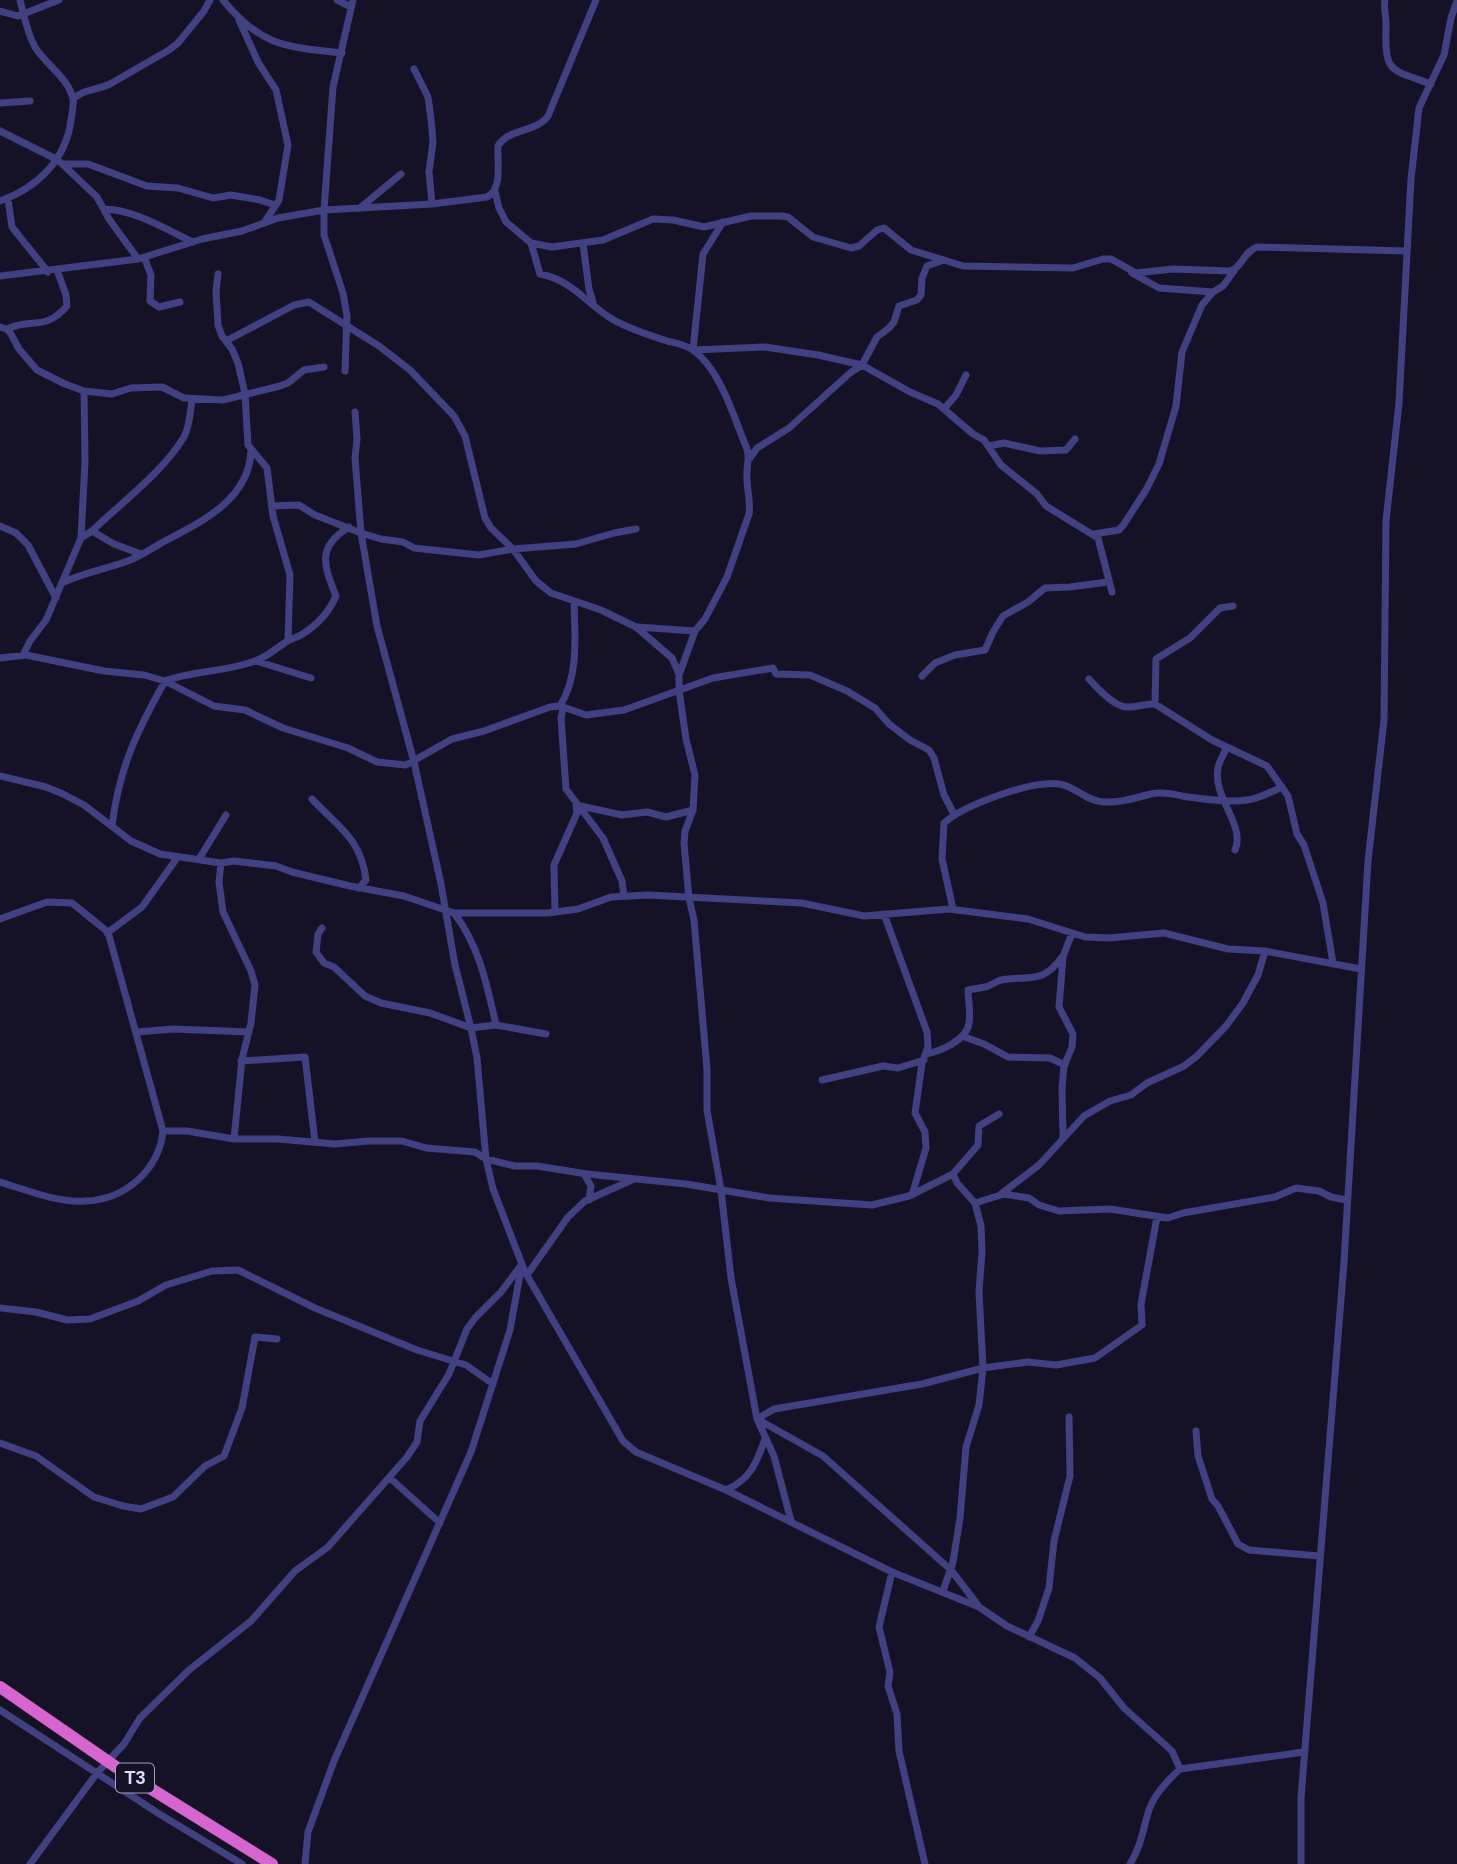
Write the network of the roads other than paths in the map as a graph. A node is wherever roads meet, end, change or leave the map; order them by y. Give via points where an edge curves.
1 (20, 0) edge
2 (59, 0) edge
3 (210, 0) edge
4 (223, 0) edge
5 (337, 0) edge
6 (596, 0) edge
7 (1385, 0) edge
8 (1457, 1) edge
9 (352, 4) edge
10 (0, 11) edge
11 (24, 15) junction
12 (239, 20) junction
13 (342, 53) junction
14 (414, 69) dead end
15 (1430, 84) junction
16 (73, 99) junction
17 (30, 102) dead end
18 (0, 103) edge
19 (0, 131) edge
20 (61, 162) junction
21 (401, 174) dead end
22 (495, 191) junction
23 (4, 200) edge
24 (432, 204) junction
25 (275, 205) junction
26 (360, 208) junction
27 (104, 209) junction
28 (324, 210) junction
29 (723, 222) junction
30 (264, 223) junction
31 (193, 243) junction
32 (531, 243) junction
33 (583, 244) junction
34 (1406, 251) junction
35 (141, 258) junction
36 (942, 261) junction
37 (57, 270) junction
38 (1129, 270) junction
39 (1234, 271) junction
40 (48, 272) junction
41 (219, 274) dead end
42 (0, 276) edge
43 (1213, 292) junction
44 (180, 302) dead end
45 (594, 304) junction
46 (348, 325) junction
47 (4, 328) edge
48 (226, 341) junction
49 (693, 350) junction
50 (862, 365) junction
51 (324, 367) dead end
52 (345, 372) dead end
53 (966, 375) dead end
54 (84, 391) junction
55 (245, 394) junction
56 (192, 400) junction
57 (944, 409) junction
58 (355, 412) dead end
59 (1075, 439) dead end
60 (989, 446) junction
61 (251, 451) junction
62 (750, 458) junction
63 (272, 506) junction
64 (0, 526) edge
65 (349, 527) junction
66 (636, 529) dead end
67 (92, 531) junction
68 (361, 533) junction
69 (1094, 534) junction
70 (81, 538) junction
71 (513, 549) junction
72 (141, 554) junction
73 (1108, 582) junction
74 (63, 583) junction
75 (1112, 592) dead end
76 (56, 598) junction
77 (574, 602) junction
78 (1233, 606) dead end
79 (636, 627) junction
80 (695, 631) junction
81 (288, 640) junction
82 (23, 655) junction
83 (0, 658) edge
84 (256, 661) junction
85 (679, 675) junction
86 (922, 676) dead end
87 (311, 678) dead end
88 (1089, 678) dead end
89 (165, 681) junction
90 (679, 690) junction
91 (1156, 704) junction
92 (562, 707) junction
93 (1227, 747) junction
94 (414, 762) junction
95 (0, 776) edge
96 (1282, 787) junction
97 (312, 799) dead end
98 (1223, 801) junction
99 (576, 805) junction
100 (693, 810) junction
101 (954, 814) junction
102 (226, 815) dead end
103 (112, 826) junction
104 (1235, 850) dead end
105 (177, 858) junction
106 (199, 859) junction
107 (221, 863) junction
108 (359, 888) junction
109 (624, 896) junction
110 (689, 898) junction
111 (445, 909) junction
112 (953, 909) junction
113 (555, 912) junction
114 (454, 913) junction
115 (884, 914) junction
116 (0, 919) edge
117 (322, 928) dead end
118 (106, 933) junction
119 (1072, 933) junction
120 (1265, 951) junction
121 (1063, 957) junction
122 (1333, 963) junction
123 (1361, 969) junction
124 (496, 1025) junction
125 (471, 1028) junction
126 (136, 1032) junction
127 (249, 1032) junction
128 (546, 1034) dead end
129 (962, 1036) junction
130 (925, 1057) junction
131 (241, 1061) junction
132 (1065, 1065) junction
133 (822, 1080) dead end
134 (999, 1114) dead end
135 (163, 1131) junction
136 (1063, 1136) junction
137 (234, 1139) junction
138 (315, 1142) junction
139 (486, 1159) junction
140 (584, 1174) junction
141 (953, 1174) junction
142 (635, 1179) junction
143 (0, 1182) edge
144 (721, 1190) junction
145 (912, 1195) junction
146 (1000, 1195) junction
147 (589, 1200) junction
148 (1346, 1200) junction
149 (975, 1203) junction
150 (1157, 1217) junction
151 (522, 1264) junction
152 (527, 1275) junction
153 (0, 1308) edge
154 (277, 1339) dead end
155 (455, 1361) junction
156 (983, 1368) junction
157 (493, 1384) junction
158 (1069, 1417) dead end
159 (757, 1419) junction
160 (1196, 1431) dead end
161 (766, 1438) junction
162 (0, 1443) edge
163 (390, 1478) junction
164 (726, 1490) junction
165 (791, 1521) junction
166 (440, 1523) junction
167 (1319, 1556) junction
168 (951, 1570) junction
169 (892, 1572) junction
170 (943, 1591) junction
171 (979, 1607) junction
172 (1029, 1637) junction
173 (0, 1687) edge
174 (0, 1710) edge
175 (1304, 1752) junction
176 (107, 1760) junction
177 (1180, 1769) junction
178 (97, 1773) junction
179 (30, 1864) edge
180 (242, 1864) edge
181 (272, 1864) edge
182 (305, 1864) edge
183 (925, 1864) edge
184 (1130, 1864) edge
185 (1301, 1864) edge

1 - 11 street
2 - 11 street
3 - 16 street via 169,50
4 - 12 street
5 - 9 street
6 - 22 street via 548,116 498,146
7 - 15 street via 1389,65
8 - 15 street via 1444,55
9 - 13 street
10 - 11 street
11 - 16 street via 35,47 62,77
12 - 13 street via 274,42
12 - 25 street via 279,99 288,145
13 - 28 street via 333,87
14 - 24 street via 429,101
15 - 34 street via 1419,108
16 - 20 street
17 - 18 street
19 - 20 street
20 - 23 street
20 - 25 street via 88,164 147,186
20 - 27 street
21 - 26 street
22 - 24 street via 469,201
22 - 32 street via 502,217
23 - 40 street via 12,227
24 - 26 street
25 - 30 street
26 - 28 street
27 - 31 street via 149,221
27 - 35 street
28 - 30 street
28 - 46 street via 324,235
29 - 33 street via 698,226 653,219
29 - 36 street via 751,216 788,217 813,237 852,248 884,228 911,250
29 - 49 street via 703,254
30 - 31 street
31 - 35 street
32 - 33 street via 552,247
32 - 45 street via 540,274 555,277
33 - 45 street
34 - 39 street via 1257,247 1247,252
34 - 123 street via 1399,403 1386,521 1384,720
35 - 37 street
35 - 44 street via 151,275 150,301 159,307
36 - 38 street via 979,267 1073,268 1111,259
36 - 50 street via 927,266 921,295 897,308 894,322 877,337
37 - 40 street
37 - 47 street via 67,306 46,323
38 - 39 street
38 - 43 street via 1159,288
39 - 43 street
40 - 42 street
41 - 48 street via 216,314
43 - 69 street via 1202,305 1182,352 1176,406 1154,475 1119,530
45 - 49 street via 626,327
46 - 48 street via 315,305 302,303
46 - 52 street
46 - 71 street via 410,370 454,416 464,436 485,518
47 - 54 street via 37,370
48 - 55 street via 239,363
49 - 50 street via 765,347
49 - 62 street via 718,378
50 - 57 street
50 - 62 street via 789,428 757,447
51 - 55 street via 304,370 288,383
53 - 57 street
54 - 56 street via 112,394 162,387
54 - 70 street
55 - 56 street
55 - 61 street
56 - 67 street via 184,437 149,478
57 - 60 street
58 - 68 street
59 - 60 street via 1066,450 1040,451 1004,443
60 - 69 street via 1001,464 1046,506
61 - 63 street via 267,468
61 - 72 street via 246,475 229,502 197,525
62 - 80 street via 748,519 727,577
63 - 65 street via 299,505
63 - 81 street via 290,580
64 - 76 street via 28,545
65 - 68 street
65 - 81 street via 334,536 324,554 336,596 331,607 303,634
66 - 71 street via 576,544
67 - 70 street
67 - 72 street
68 - 71 street via 414,548 479,555
68 - 94 street via 377,626
69 - 73 street via 1101,542
70 - 74 street
71 - 77 street via 536,581
72 - 74 street
73 - 75 street
73 - 86 street via 1045,588 1003,616 985,650 935,663
74 - 76 street
76 - 82 street
77 - 79 street
77 - 92 street via 574,660
78 - 91 street via 1220,608 1190,638 1156,659
79 - 80 street
79 - 85 street via 672,658
80 - 85 street
81 - 84 street
82 - 83 street
82 - 89 street
84 - 87 street
84 - 89 street
85 - 90 street
88 - 91 street via 1116,705
89 - 94 street via 214,706 245,710 377,762
89 - 103 street via 128,751
90 - 92 street via 624,710 586,715
90 - 100 street via 695,775
90 - 101 street via 733,673 773,668 776,674 810,675 835,685 875,708 900,733 932,752
91 - 93 street
92 - 94 street via 452,739
92 - 99 street via 566,789
93 - 96 street via 1267,766
93 - 98 street via 1217,769
94 - 111 street
95 - 103 street via 63,794
96 - 98 street via 1249,800
96 - 122 street via 1323,903
97 - 108 street via 357,846 366,880
98 - 101 street via 1150,794 1100,802 1066,786 1046,784 993,797
98 - 104 street via 1237,834
99 - 100 street via 622,815 647,812 666,817
99 - 109 street via 603,838
99 - 113 street via 577,813 554,865
100 - 110 street via 684,843
101 - 112 street via 944,823 942,859
102 - 106 street
103 - 105 street via 145,848
105 - 106 street
105 - 118 street via 142,907
106 - 107 street
107 - 108 street via 276,866
107 - 127 street via 223,912 255,985
108 - 111 street
109 - 110 street
109 - 113 street
110 - 115 street via 802,903 850,915
110 - 144 street via 707,1110
111 - 114 street
111 - 125 street
112 - 115 street
112 - 119 street via 1028,919
113 - 114 street
114 - 124 street via 474,944
115 - 130 street via 927,1032
116 - 118 street via 47,902 72,903
117 - 125 street via 316,952 365,996
118 - 126 street
119 - 120 street via 1109,938 1164,933 1228,949
119 - 121 street
120 - 122 street
120 - 136 street via 1243,1003 1197,1056 1084,1116
121 - 129 street via 1044,976 999,980 968,990 970,1020
121 - 132 street via 1059,1007 1073,1034
122 - 123 street
123 - 148 street
124 - 125 street
124 - 128 street
125 - 139 street
126 - 127 street
126 - 135 street
127 - 131 street
129 - 130 street
129 - 132 street via 1008,1057 1051,1058
130 - 133 street via 898,1068 883,1066
130 - 145 street via 915,1114 925,1132 926,1148
131 - 137 street
131 - 138 street via 305,1057
132 - 136 street
134 - 141 street via 979,1126 978,1145
135 - 137 street
135 - 143 street via 154,1162 140,1179 116,1195 85,1202
136 - 146 street via 1039,1165
137 - 138 street
138 - 139 street via 402,1141 475,1152
139 - 140 street
139 - 151 street
140 - 142 street
140 - 147 street via 591,1186
141 - 145 street
141 - 149 street
142 - 144 street
142 - 147 street
144 - 145 street via 872,1205
144 - 159 street via 731,1278
146 - 149 street
146 - 150 street via 1029,1198 1059,1211 1110,1209
147 - 152 street via 568,1217
148 - 150 street via 1296,1188 1275,1197
148 - 167 street
149 - 156 street via 982,1242
150 - 156 street via 1140,1304 1142,1325 1095,1358 1056,1365 1028,1362
151 - 152 street
151 - 155 street via 475,1318
151 - 157 street via 510,1330
152 - 164 street via 630,1448
153 - 155 street via 67,1320 90,1319 138,1301 166,1284 212,1271 238,1270 315,1308
154 - 162 street via 255,1337 242,1408 224,1456 205,1466 173,1497 141,1509 94,1497 36,1456
155 - 157 street
155 - 163 street via 420,1421 413,1450
156 - 159 street via 922,1384 774,1409
156 - 168 street via 979,1405 965,1447
157 - 166 street via 471,1452
158 - 172 street via 1070,1476 1054,1541 1049,1588
159 - 161 street
159 - 168 street via 823,1456
160 - 167 street via 1198,1456 1212,1499 1238,1544 1249,1550
161 - 164 street via 749,1474 741,1484
161 - 165 street
163 - 166 street
163 - 176 street via 251,1621 170,1687
164 - 165 street
165 - 169 street
166 - 182 street via 334,1761 308,1832
167 - 175 street
168 - 170 street
168 - 171 street
169 - 170 street
169 - 183 street via 880,1627
170 - 171 street
171 - 172 street
172 - 177 street via 1075,1658 1100,1678 1124,1708 1172,1751
173 - 176 highway, T3
174 - 178 street
175 - 177 street
175 - 185 street
176 - 178 street
176 - 181 highway, T3
177 - 184 street via 1150,1808
178 - 179 street
178 - 180 street

